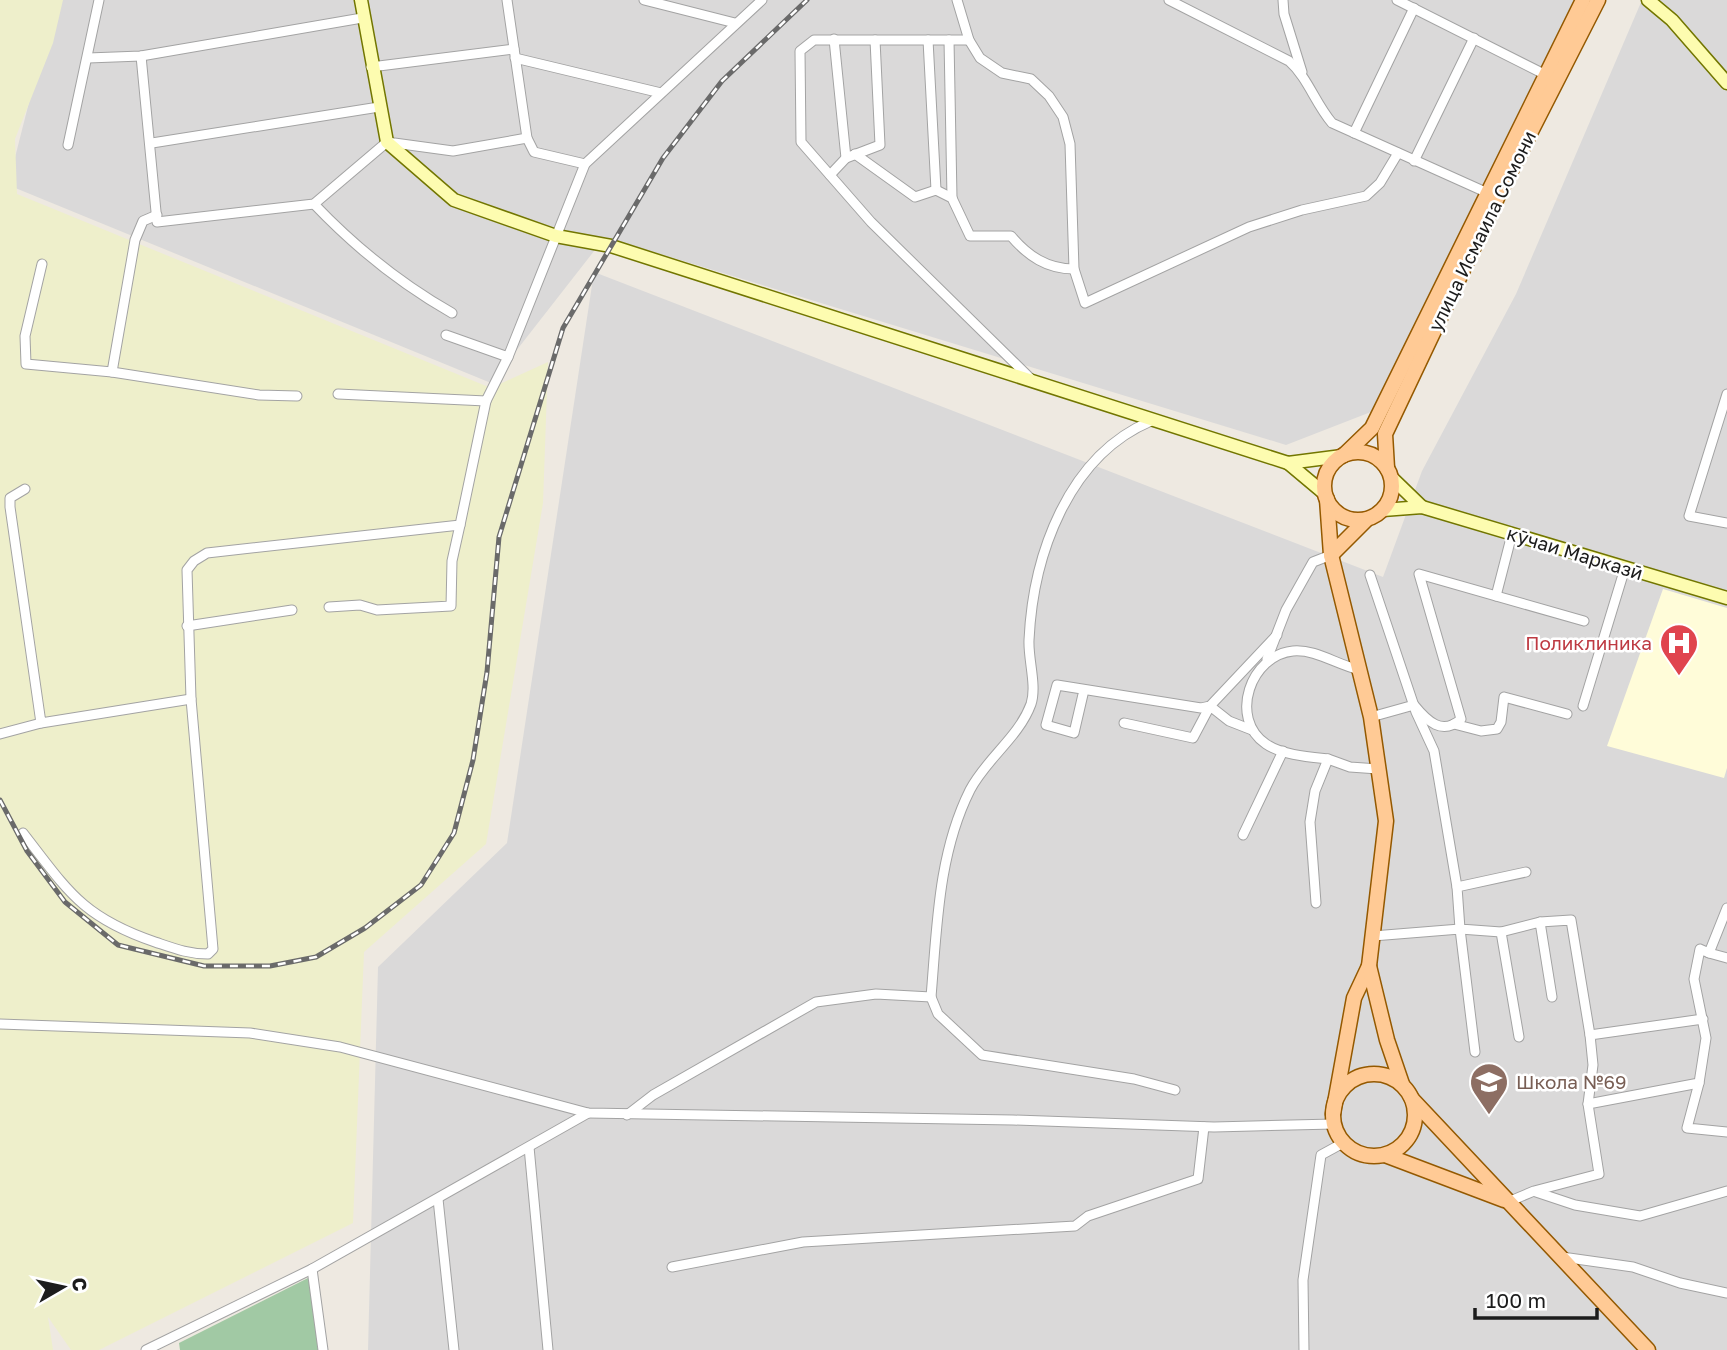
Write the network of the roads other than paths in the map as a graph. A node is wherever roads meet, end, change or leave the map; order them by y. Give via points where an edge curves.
1 (99, 0) edge
2 (360, 0) edge
3 (507, 0) edge
4 (643, 0) edge
5 (762, 0) edge
6 (957, 0) edge
7 (1169, 0) edge
8 (1283, 0) edge
9 (1397, 0) edge
10 (1583, 0) edge
11 (1598, 0) edge
12 (1648, 0) edge
13 (1414, 8) junction
14 (362, 18) junction
15 (735, 23) junction
16 (1474, 38) junction
17 (834, 39) junction
18 (875, 40) junction
19 (928, 40) junction
20 (949, 40) junction
21 (969, 40) junction
22 (515, 53) junction
23 (141, 56) junction
24 (88, 58) junction
25 (371, 67) junction
26 (1302, 73) junction
27 (1550, 77) junction
28 (1727, 83) edge
29 (661, 93) junction
30 (379, 107) junction
31 (1354, 133) junction
32 (527, 138) junction
33 (387, 142) junction
34 (152, 143) junction
35 (68, 145) dead end
36 (1398, 153) junction
37 (851, 156) junction
38 (1414, 161) junction
39 (585, 164) junction
40 (830, 175) junction
41 (936, 190) junction
42 (1492, 195) junction
43 (952, 198) junction
44 (314, 204) junction
45 (157, 215) junction
46 (556, 236) junction
47 (42, 264) dead end
48 (1074, 269) junction
49 (452, 313) dead end
50 (446, 334) dead end
51 (508, 357) junction
52 (112, 372) junction
53 (1036, 384) junction
54 (338, 394) dead end
55 (1727, 394) edge
56 (297, 396) dead end
57 (486, 401) junction
58 (1151, 421) junction
59 (1343, 456) junction
60 (1288, 463) junction
61 (1389, 473) junction
62 (24, 489) dead end
63 (1326, 496) junction
64 (1422, 507) junction
65 (1383, 510) junction
66 (1366, 520) junction
67 (1727, 523) edge
68 (460, 526) junction
69 (1512, 534) junction
70 (1331, 555) junction
71 (1625, 568) junction
72 (1370, 575) dead end
73 (1496, 596) junction
74 (1727, 598) edge
75 (329, 607) dead end
76 (292, 610) dead end
77 (1584, 621) dead end
78 (187, 626) junction
79 (1277, 635) junction
80 (1268, 659) junction
81 (1360, 670) junction
82 (1084, 690) junction
83 (191, 699) junction
84 (1414, 705) junction
85 (1210, 706) junction
86 (1583, 706) dead end
87 (1567, 714) dead end
88 (1371, 717) junction
89 (41, 723) junction
90 (1124, 723) dead end
91 (1454, 724) junction
92 (1252, 730) junction
93 (0, 734) edge
94 (1283, 751) junction
95 (1328, 759) junction
96 (1378, 769) junction
97 (23, 833) dead end
98 (1243, 835) dead end
99 (1526, 872) dead end
100 (1457, 887) junction
101 (1316, 903) dead end
102 (1727, 908) edge
103 (1539, 922) junction
104 (1460, 929) junction
105 (1501, 932) junction
106 (1373, 936) junction
107 (1709, 954) junction
108 (1727, 958) edge
109 (1369, 966) junction
110 (931, 997) junction
111 (1552, 997) dead end
112 (1703, 1019) junction
113 (0, 1024) edge
114 (1590, 1035) junction
115 (1518, 1037) dead end
116 (1475, 1052) dead end
117 (1699, 1083) junction
118 (1402, 1084) junction
119 (1175, 1090) dead end
120 (1412, 1099) junction
121 (1588, 1104) junction
122 (588, 1114) junction
123 (627, 1115) junction
124 (1333, 1119) junction
125 (1204, 1127) junction
126 (1727, 1132) edge
127 (1343, 1143) junction
128 (529, 1147) junction
129 (1385, 1155) junction
130 (1534, 1191) junction
131 (1727, 1191) edge
132 (438, 1199) junction
133 (1508, 1202) junction
134 (1561, 1256) junction
135 (672, 1267) dead end
136 (312, 1269) junction
137 (1727, 1293) edge
138 (146, 1350) edge
139 (323, 1350) edge
140 (454, 1350) edge
141 (548, 1350) edge
142 (1304, 1350) edge
143 (1648, 1350) edge

1 - 24 street
2 - 14 street
3 - 22 street
4 - 15 street
5 - 15 street
6 - 21 street
7 - 26 street via 1289,61
8 - 26 street
9 - 13 street
10 - 27 main road
11 - 27 main road
12 - 28 street via 1672,20
13 - 16 street
13 - 31 street
14 - 23 street
14 - 25 street
15 - 29 street
16 - 27 street
16 - 38 street
17 - 18 street
17 - 37 street
17 - 40 street via 814,40 800,51 801,142
18 - 19 street
18 - 37 street via 880,145
19 - 20 street
19 - 41 street
20 - 21 street
20 - 43 street
21 - 48 street via 980,58 1002,73 1031,79 1063,117 1070,144
22 - 25 street
22 - 29 street
22 - 32 street
23 - 24 street
23 - 34 street
24 - 35 street
25 - 30 street
26 - 31 street via 1332,123
27 - 42 main road
29 - 39 street
30 - 33 street
30 - 34 street
31 - 36 street
32 - 33 street via 453,150
32 - 39 street via 534,152
33 - 44 street
33 - 46 street via 454,200
34 - 45 street
36 - 38 street
36 - 48 street via 1366,196 1249,227 1085,303
37 - 40 street
37 - 41 street via 915,197
38 - 42 street
39 - 46 street
40 - 53 street via 871,222
41 - 43 street
42 - 59 main road via 1372,428
42 - 61 main road, улица Исмаила Сомони via 1385,434
43 - 48 street via 970,236 1011,236 1027,256
44 - 45 street via 157,222
44 - 49 street via 344,235 419,294
45 - 52 street via 143,221 135,240
46 - 51 street
46 - 53 street via 611,246
47 - 52 street via 25,336 26,364
50 - 51 street
51 - 57 street
52 - 56 street
53 - 58 street
54 - 57 street
55 - 67 street via 1689,516
57 - 68 street
58 - 60 street
58 - 110 street via 1129,430 1097,458 1073,485 1056,519 1035,593 1029,640 1032,702 972,787 953,827 939,898
59 - 60 street
59 - 61 main road via 1363,452 1381,460
59 - 63 main road via 1327,472
60 - 63 street
61 - 64 street
61 - 65 main road via 1392,490
62 - 89 street via 10,498 10,507
63 - 66 main road via 1332,508 1347,519
63 - 70 main road
64 - 65 street
64 - 69 street, кӯчаи Марказӣ
65 - 66 main road
66 - 70 main road
68 - 75 street via 452,561 451,606
68 - 78 street via 208,554 187,570
69 - 71 street, кӯчаи Марказӣ
69 - 73 street
70 - 79 street via 1313,562
70 - 81 main road
71 - 74 street, кӯчаи Марказӣ
71 - 86 street
72 - 84 street
73 - 77 street
73 - 91 street via 1419,575 1461,719
76 - 78 street
78 - 83 street
79 - 80 street
79 - 85 street
80 - 81 street via 1292,651 1316,652 1335,664
80 - 92 street via 1249,683
81 - 88 main road
82 - 82 street via 1056,685 1046,725 1074,733
82 - 85 street
83 - 89 street
83 - 97 street via 213,949 208,954 190,954 102,920 72,896
84 - 88 street
84 - 91 street via 1427,722 1439,727
84 - 100 street via 1434,751
85 - 90 street via 1192,738
85 - 92 street via 1229,721
87 - 91 street via 1504,697 1497,729 1481,732
88 - 96 main road
89 - 93 street
92 - 94 street via 1266,744
94 - 95 street
94 - 98 street
95 - 96 street via 1350,767
95 - 101 street via 1315,791 1310,822
96 - 106 main road via 1386,821
99 - 100 street
100 - 104 street
102 - 107 street
103 - 105 street
103 - 111 street
103 - 114 street via 1570,920
104 - 105 street
104 - 106 street
104 - 116 street
105 - 115 street
106 - 109 main road
107 - 108 street
107 - 112 street via 1700,949 1694,979
109 - 118 main road
109 - 124 main road via 1354,998
110 - 119 street via 938,1014 982,1055 1135,1079
110 - 123 street via 876,994 816,1002 653,1095
112 - 114 street
112 - 117 street via 1706,1038
113 - 122 street via 250,1033 340,1047
114 - 121 street via 1593,1065
117 - 121 street
117 - 126 street via 1687,1128
118 - 120 main road
118 - 124 main road via 1377,1073 1364,1074 1342,1089
120 - 129 main road via 1415,1113 1408,1139
120 - 133 main road
121 - 130 street via 1599,1174
122 - 123 street
122 - 128 street
123 - 125 street
124 - 125 street
124 - 127 main road
125 - 135 street via 1198,1179 1088,1216 1075,1226 803,1242
127 - 129 main road via 1363,1154
127 - 142 street via 1321,1155 1303,1280
128 - 132 street
128 - 141 street
129 - 133 main road
130 - 131 street via 1575,1205 1640,1216
130 - 133 street
132 - 136 street
132 - 140 street
133 - 134 main road
134 - 137 street via 1633,1267 1692,1287
134 - 143 main road
136 - 138 street
136 - 139 street

